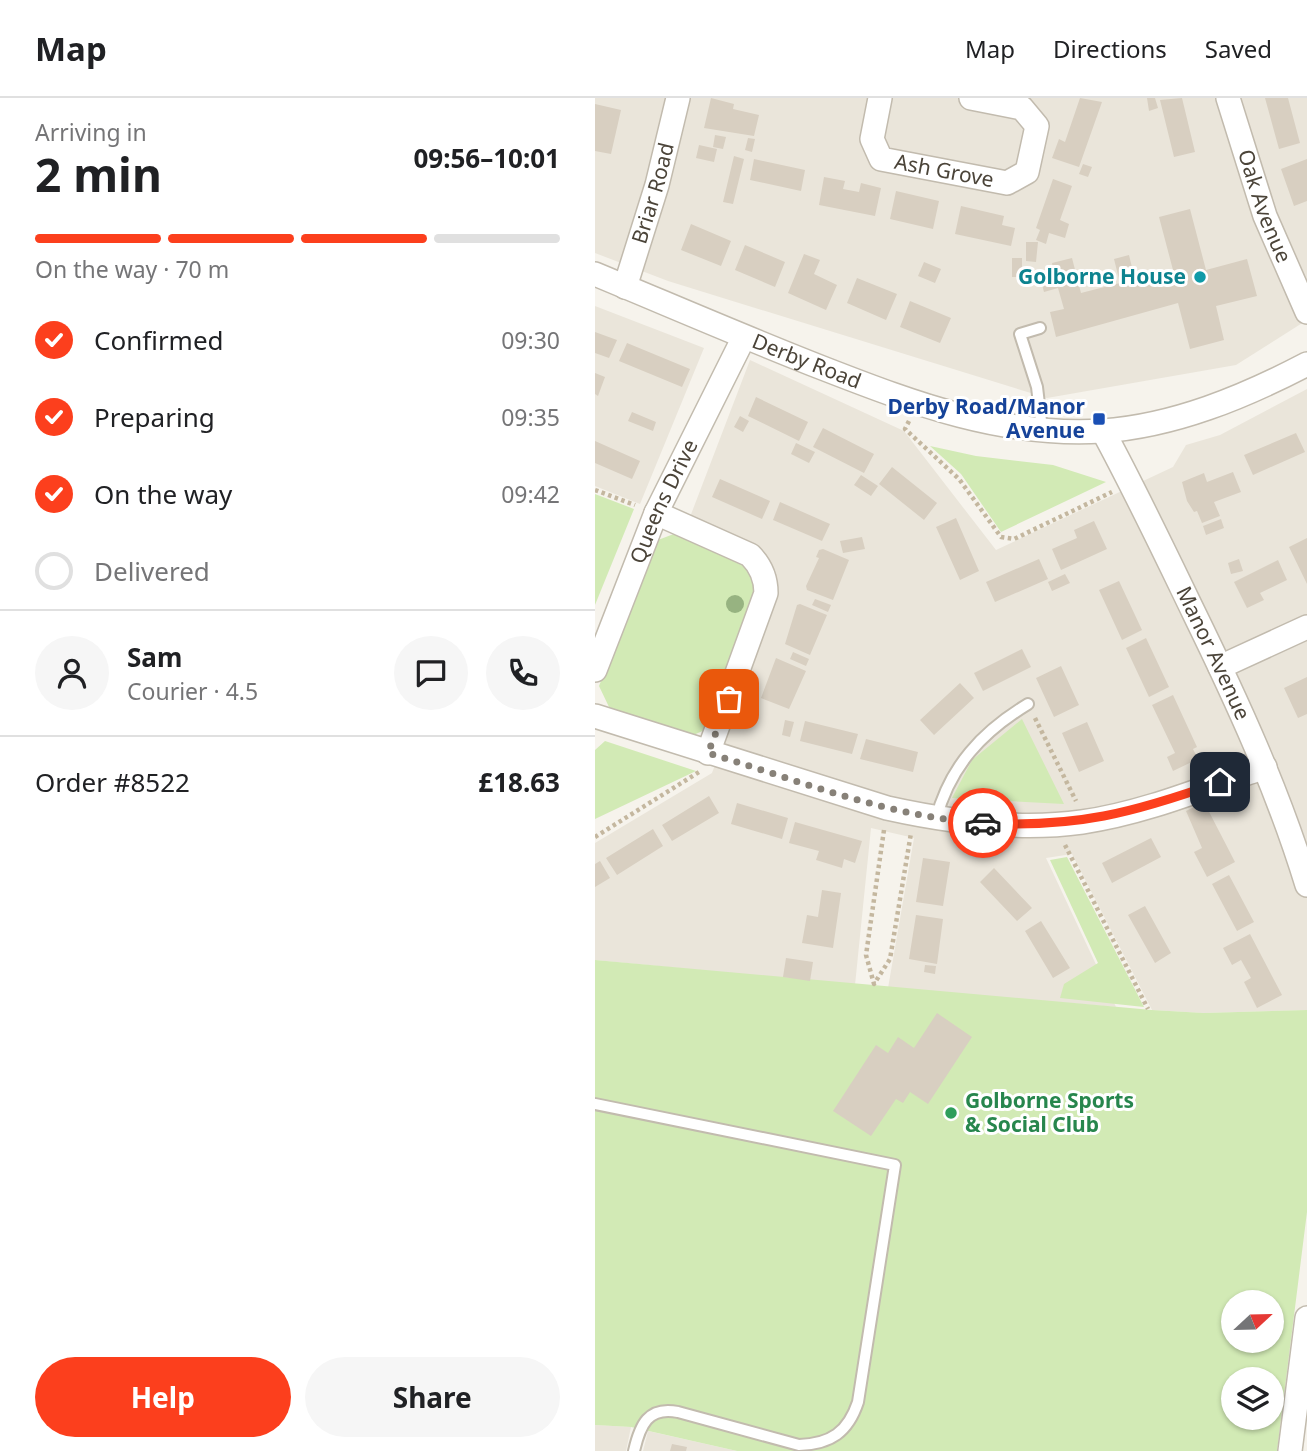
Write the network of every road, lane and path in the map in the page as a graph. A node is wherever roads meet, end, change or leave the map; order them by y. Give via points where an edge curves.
1 (678, 98) edge
2 (880, 98) edge
3 (971, 98) edge
4 (1228, 98) edge
5 (595, 274) edge
6 (625, 287) junction
7 (1307, 312) edge
8 (1040, 328) dead end
9 (744, 337) junction
10 (1307, 364) edge
11 (917, 405) junction
12 (1042, 429) junction
13 (1103, 431) junction
14 (1131, 483) junction
15 (595, 490) edge
16 (656, 513) junction
17 (1307, 627) edge
18 (1220, 667) junction
19 (595, 670) edge
20 (1028, 704) joint
21 (595, 716) edge
22 (708, 753) junction
23 (1265, 766) junction
24 (887, 808) junction
25 (925, 816) junction
26 (1086, 821) junction
27 (1056, 825) junction
28 (595, 837) edge
29 (1307, 885) edge
30 (1148, 1009) dead end
31 (595, 1104) edge
32 (1307, 1318) edge
33 (1304, 1363) edge
34 (634, 1451) edge
35 (1290, 1451) edge

1 - 6 street, Briar Road
2 - 3 street, Ash Grove via 872,139 881,159 1007,183 1027,172 1037,126 1022,108
4 - 7 street, Oak Avenue via 1265,216
5 - 6 street, Derby Road
6 - 9 street, Derby Road
8 - 12 lane via 1020,334 1037,387
9 - 11 street, Derby Road
9 - 16 street, Queens Drive
10 - 13 street, Derby Road via 1231,400 1151,423
11 - 12 street, Derby Road via 989,424
11 - 14 path via 905,429 959,480 1001,537 1014,539
12 - 13 street, Derby Road
13 - 14 street, Manor Avenue
14 - 18 street, Manor Avenue
15 - 16 path
16 - 19 street, Queens Drive
16 - 22 street via 750,555 767,584
17 - 18 street
18 - 23 street, Manor Avenue
20 - 25 lane via 969,750
20 - 26 path
21 - 22 street
22 - 24 street
22 - 28 path via 703,769
23 - 26 street via 1153,805
23 - 29 street, Manor Avenue
24 - 25 street
24 - 25 path via 866,955 874,984 890,959
25 - 27 street
26 - 27 street
27 - 30 path
31 - 34 lane via 895,1165 858,1402 841,1433 817,1445 799,1446 659,1410 645,1420
32 - 33 street
33 - 35 street

